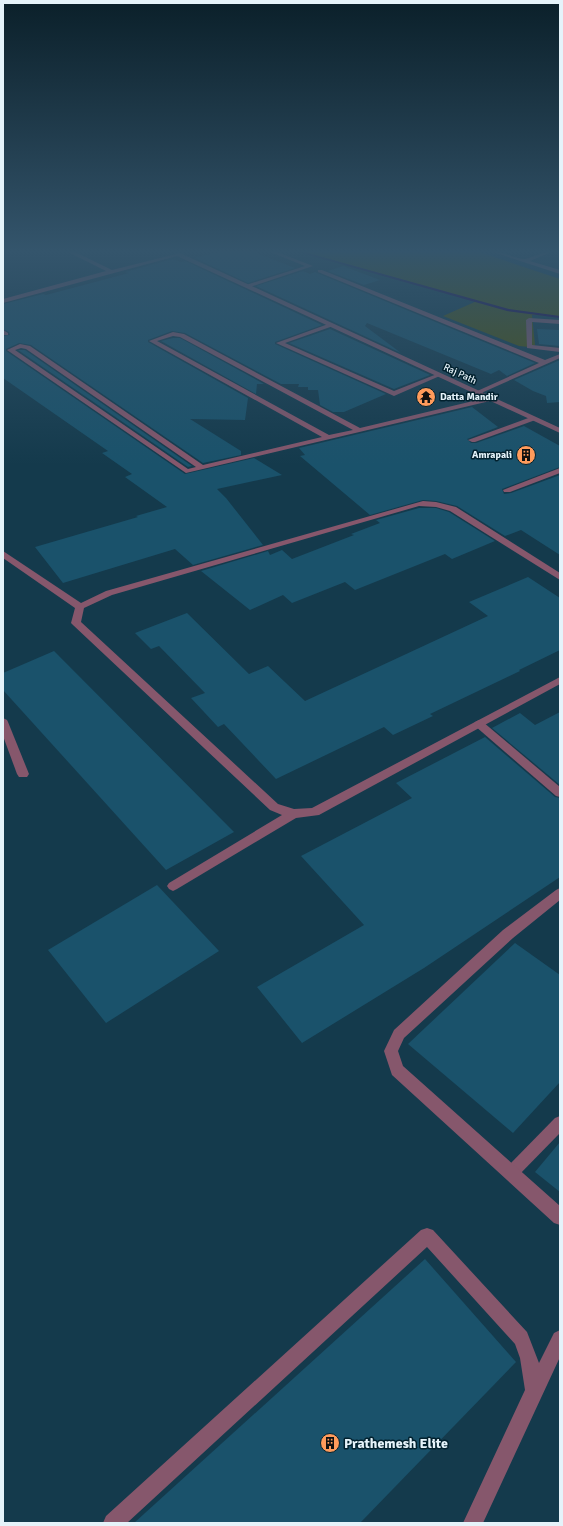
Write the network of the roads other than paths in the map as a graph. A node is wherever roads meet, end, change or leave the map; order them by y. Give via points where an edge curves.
1 (327, 323) edge
2 (448, 323) edge
3 (529, 323) edge
4 (331, 325) junction
5 (560, 350) edge
6 (560, 356) edge
7 (546, 363) junction
8 (439, 375) junction
9 (477, 393) junction
10 (490, 399) junction
11 (534, 419) junction
12 (359, 430) junction
13 (560, 431) edge
14 (327, 437) junction
15 (472, 440) dead end
16 (202, 468) junction
17 (560, 470) edge
18 (507, 490) dead end
19 (3, 554) edge
20 (560, 577) edge
21 (80, 608) junction
22 (560, 680) edge
23 (3, 722) edge
24 (479, 724) junction
25 (23, 774) dead end
26 (560, 793) edge
27 (293, 814) junction
28 (173, 886) dead end
29 (560, 893) edge
30 (560, 1123) edge
31 (511, 1173) junction
32 (560, 1217) edge
33 (560, 1339) edge
34 (534, 1391) junction
35 (113, 1523) edge
36 (473, 1523) edge

1 - 4 street, Raj Path
2 - 7 street
3 - 5 street via 529,347
4 - 8 street, Raj Path
4 - 8 street via 279,343 394,394
6 - 7 street
7 - 9 street
8 - 9 street, Raj Path
9 - 10 street, Raj Path
10 - 11 street, Raj Path
10 - 12 street
11 - 13 street, Raj Path
11 - 15 street
12 - 14 street
12 - 14 street via 182,335 173,334 152,341
14 - 16 street
16 - 16 street via 183,470 10,350 20,346 28,347
17 - 18 street
19 - 21 street
20 - 21 street via 453,509 436,504 418,504 109,593
21 - 27 street via 76,623 274,807
22 - 24 street
23 - 25 street
24 - 26 street
24 - 27 street via 315,812
27 - 28 street
29 - 31 street via 508,934 399,1034 391,1051 397,1070
30 - 31 street
31 - 32 street
33 - 34 street
34 - 35 street via 529,1358 521,1338 428,1236
34 - 36 street

